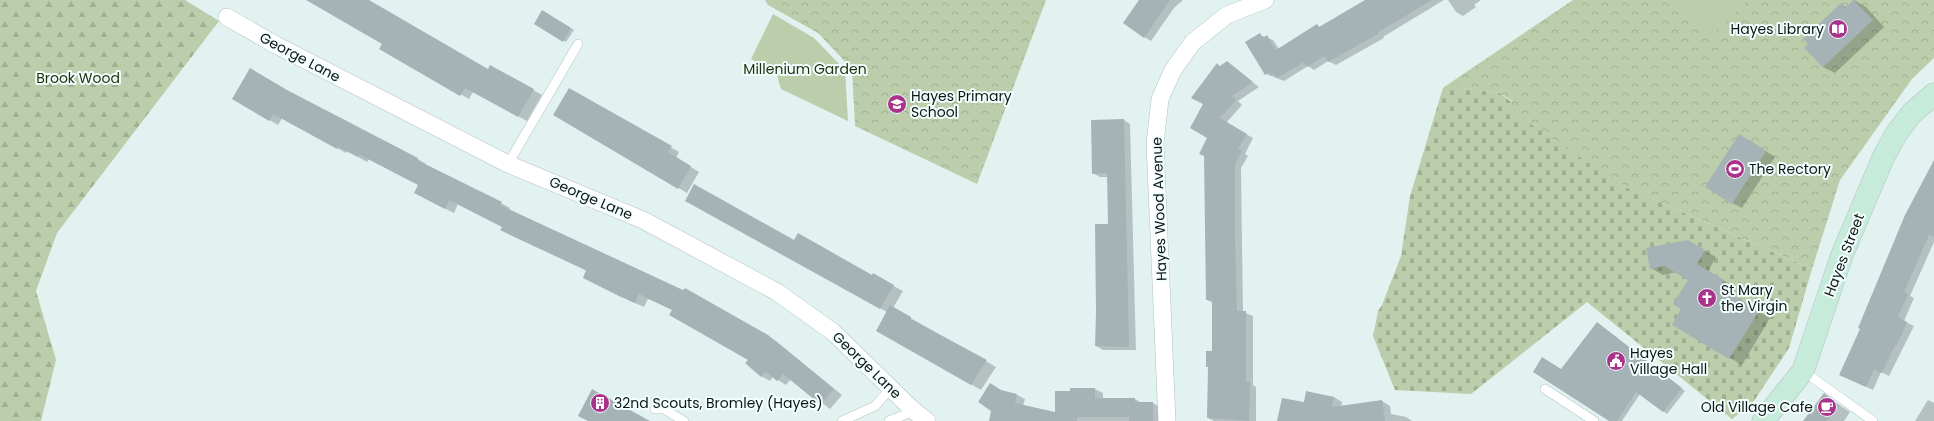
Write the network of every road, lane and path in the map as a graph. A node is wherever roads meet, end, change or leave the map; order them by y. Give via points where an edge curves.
1 (1265, 0) edge
2 (227, 17) dead end
3 (578, 44) dead end
4 (1934, 94) edge
5 (508, 164) junction
6 (1803, 371) junction
7 (891, 388) junction
8 (1545, 389) dead end
9 (655, 409) dead end
10 (921, 416) edge
11 (684, 421) edge
12 (842, 421) edge
13 (890, 421) edge
14 (1167, 421) edge
15 (1594, 421) edge
16 (1763, 421) edge
17 (1872, 421) edge

1 - 14 street, Hayes Wood Avenue via 1227,15 1193,42 1173,70 1160,99 1155,143
2 - 5 street, George Lane via 276,45
3 - 5 lane
4 - 6 main road, Hayes Street via 1912,113 1896,134 1883,158 1842,255
5 - 7 street, George Lane via 643,220 777,292 833,332
6 - 16 main road, Hayes Street
6 - 17 lane
7 - 10 street, George Lane
7 - 12 lane via 875,406
8 - 15 lane
9 - 11 lane via 662,408
10 - 13 lane

